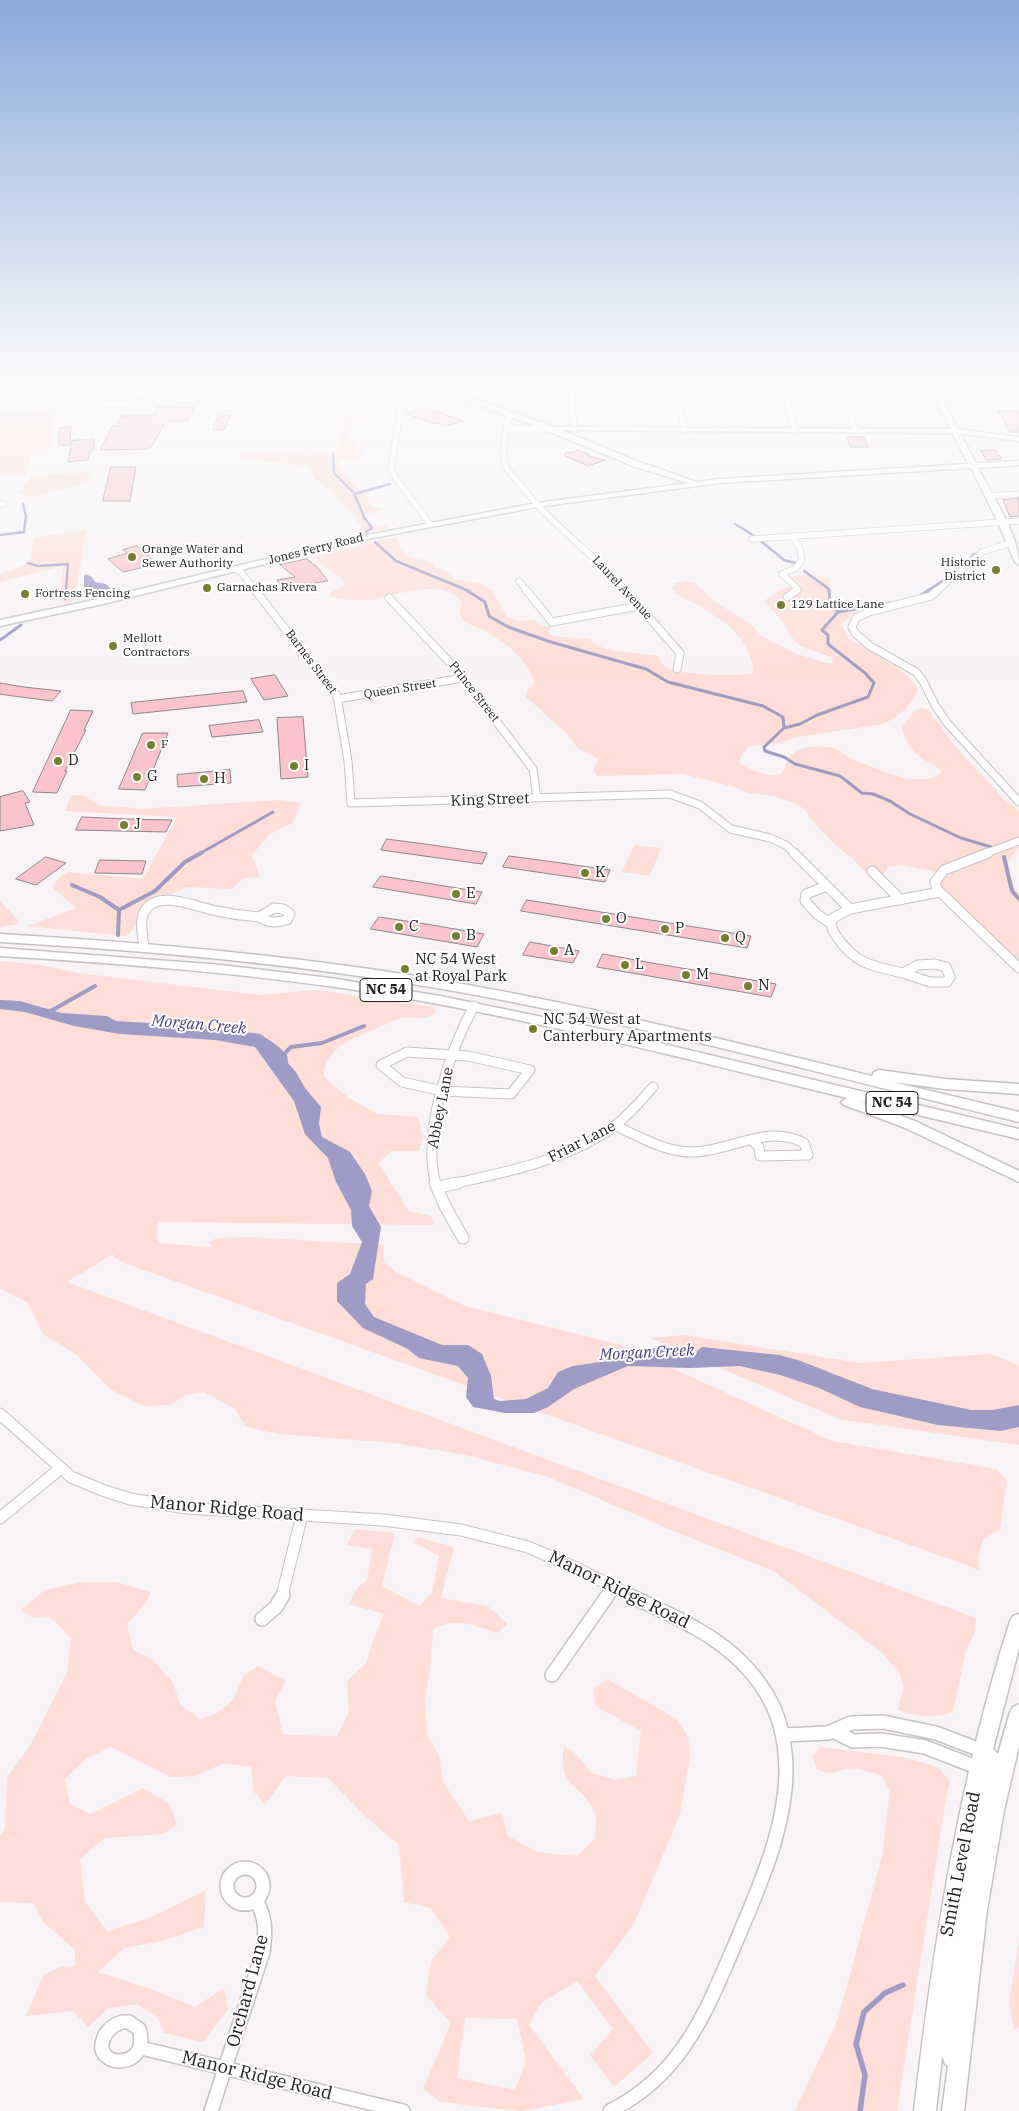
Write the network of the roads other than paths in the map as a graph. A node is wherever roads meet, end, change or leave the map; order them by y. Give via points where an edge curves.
1 (395, 479) edge
2 (515, 479) edge
3 (682, 479) edge
4 (769, 479) edge
5 (980, 479) edge
6 (696, 483) junction
7 (1019, 494) edge
8 (989, 496) junction
9 (536, 505) junction
10 (1019, 521) edge
11 (1002, 522) junction
12 (430, 524) junction
13 (792, 536) junction
14 (752, 539) dead end
15 (1011, 542) junction
16 (1019, 562) edge
17 (235, 569) junction
18 (519, 581) dead end
19 (787, 597) dead end
20 (389, 598) dead end
21 (639, 606) junction
22 (0, 623) edge
23 (676, 669) dead end
24 (463, 678) junction
25 (337, 699) junction
26 (628, 795) joint
27 (537, 798) junction
28 (694, 802) joint
29 (1019, 802) edge
30 (351, 803) joint
31 (1019, 841) edge
32 (872, 871) dead end
33 (828, 886) junction
34 (940, 892) junction
35 (901, 900) junction
36 (850, 908) junction
37 (259, 917) dead end
38 (830, 923) junction
39 (0, 938) edge
40 (144, 947) junction
41 (0, 952) edge
42 (1019, 968) edge
43 (903, 973) junction
44 (294, 977) junction
45 (473, 990) junction
46 (474, 1006) junction
47 (602, 1018) junction
48 (452, 1055) junction
49 (794, 1062) junction
50 (765, 1073) junction
51 (653, 1087) dead end
52 (1019, 1089) edge
53 (443, 1091) junction
54 (1019, 1117) edge
55 (616, 1126) junction
56 (1019, 1134) edge
57 (752, 1140) junction
58 (1019, 1177) edge
59 (438, 1187) junction
60 (463, 1238) dead end
61 (0, 1414) edge
62 (61, 1468) junction
63 (302, 1515) junction
64 (0, 1518) edge
65 (613, 1587) junction
66 (262, 1618) dead end
67 (1019, 1621) edge
68 (552, 1675) dead end
69 (1019, 1712) edge
70 (835, 1732) junction
71 (783, 1735) junction
72 (981, 1759) junction
73 (256, 1900) dead end
74 (141, 2048) dead end
75 (226, 2069) junction
76 (953, 2108) edge
77 (211, 2111) edge
78 (403, 2111) edge
79 (612, 2111) edge
80 (925, 2111) edge

1 - 12 street
2 - 9 street, Laurel Avenue
3 - 6 main road
4 - 6 main road, Jones Ferry Road
5 - 8 main road
6 - 9 main road, Jones Ferry Road
7 - 8 street
8 - 11 main road
9 - 12 main road, Jones Ferry Road
9 - 21 street, Laurel Avenue via 605,567
10 - 11 street
11 - 13 street
11 - 15 main road
12 - 17 main road, Jones Ferry Road
13 - 14 street
13 - 19 street via 802,553 802,561 799,568 782,574 797,590
15 - 16 main road
15 - 29 street via 982,552 931,596 861,615 852,627 862,640 922,678 944,718
17 - 22 main road, Jones Ferry Road
17 - 25 street, Barnes Street via 243,574 326,680
18 - 21 street via 552,622
20 - 24 street, Prince Street via 434,642
21 - 23 street, Laurel Avenue via 680,652
24 - 25 street, Queen Street
24 - 27 street, Prince Street via 532,769
25 - 30 street, Barnes Street via 348,760
26 - 27 street, King Street
26 - 28 street
27 - 30 street, King Street
28 - 33 street via 730,828 786,845
31 - 34 street via 944,870 934,882
32 - 35 street
33 - 36 street
33 - 38 street via 806,894 805,901
34 - 35 street
34 - 42 street
35 - 36 street
36 - 38 street via 836,915
37 - 40 street via 165,900 144,912
38 - 43 street via 833,933 850,955 877,968
39 - 40 highway, NC 54
40 - 45 highway, NC 54 via 323,967
41 - 44 highway, NC 54 via 129,960
43 - 43 street via 915,965 931,964 946,967 950,977 948,982 939,984
44 - 45 highway via 349,979 445,993
44 - 46 highway, NC 54
45 - 47 highway, NC 54
46 - 47 highway via 487,1002
46 - 48 street, Abbey Lane
46 - 50 highway, NC 54 via 608,1034
47 - 49 highway, NC 54
48 - 53 street, Abbey Lane
48 - 53 street via 407,1052 381,1065 402,1082
48 - 53 street via 530,1070 511,1094
49 - 52 highway via 918,1081
49 - 54 highway, NC 54
50 - 56 highway, NC 54
50 - 58 highway via 909,1124
51 - 55 street, Friar Lane
53 - 59 street, Abbey Lane via 432,1136 433,1174
55 - 57 street via 664,1147 690,1152
55 - 59 street, Friar Lane via 552,1159
57 - 57 street via 759,1147 760,1156 808,1155 804,1143 790,1137 770,1136
59 - 60 street, Abbey Lane
61 - 62 street, Manor Ridge Road
62 - 63 street, Manor Ridge Road via 72,1477 110,1493 144,1502 190,1509
62 - 64 street
63 - 65 street, Manor Ridge Road via 468,1531 516,1543
63 - 66 street via 282,1597 276,1608
65 - 68 street
65 - 71 street, Manor Ridge Road via 723,1644 757,1679
67 - 72 main road, Smith Level Road via 985,1735
69 - 76 main road, Smith Level Road via 986,1863
70 - 71 street
70 - 72 street via 853,1741 881,1740
70 - 72 street via 849,1723 904,1726 958,1739
71 - 79 street, Manor Ridge Road via 786,1752 784,1790 776,1827 753,1903 707,2009 676,2059
72 - 76 main road via 991,1758 990,1778 980,1820 951,1998
72 - 80 main road, Smith Level Road via 954,1890 934,2019
73 - 75 street, Orchard Lane via 264,1913 263,1952
74 - 75 street, Manor Ridge Road
75 - 77 street, Orchard Lane
75 - 78 street, Manor Ridge Road

